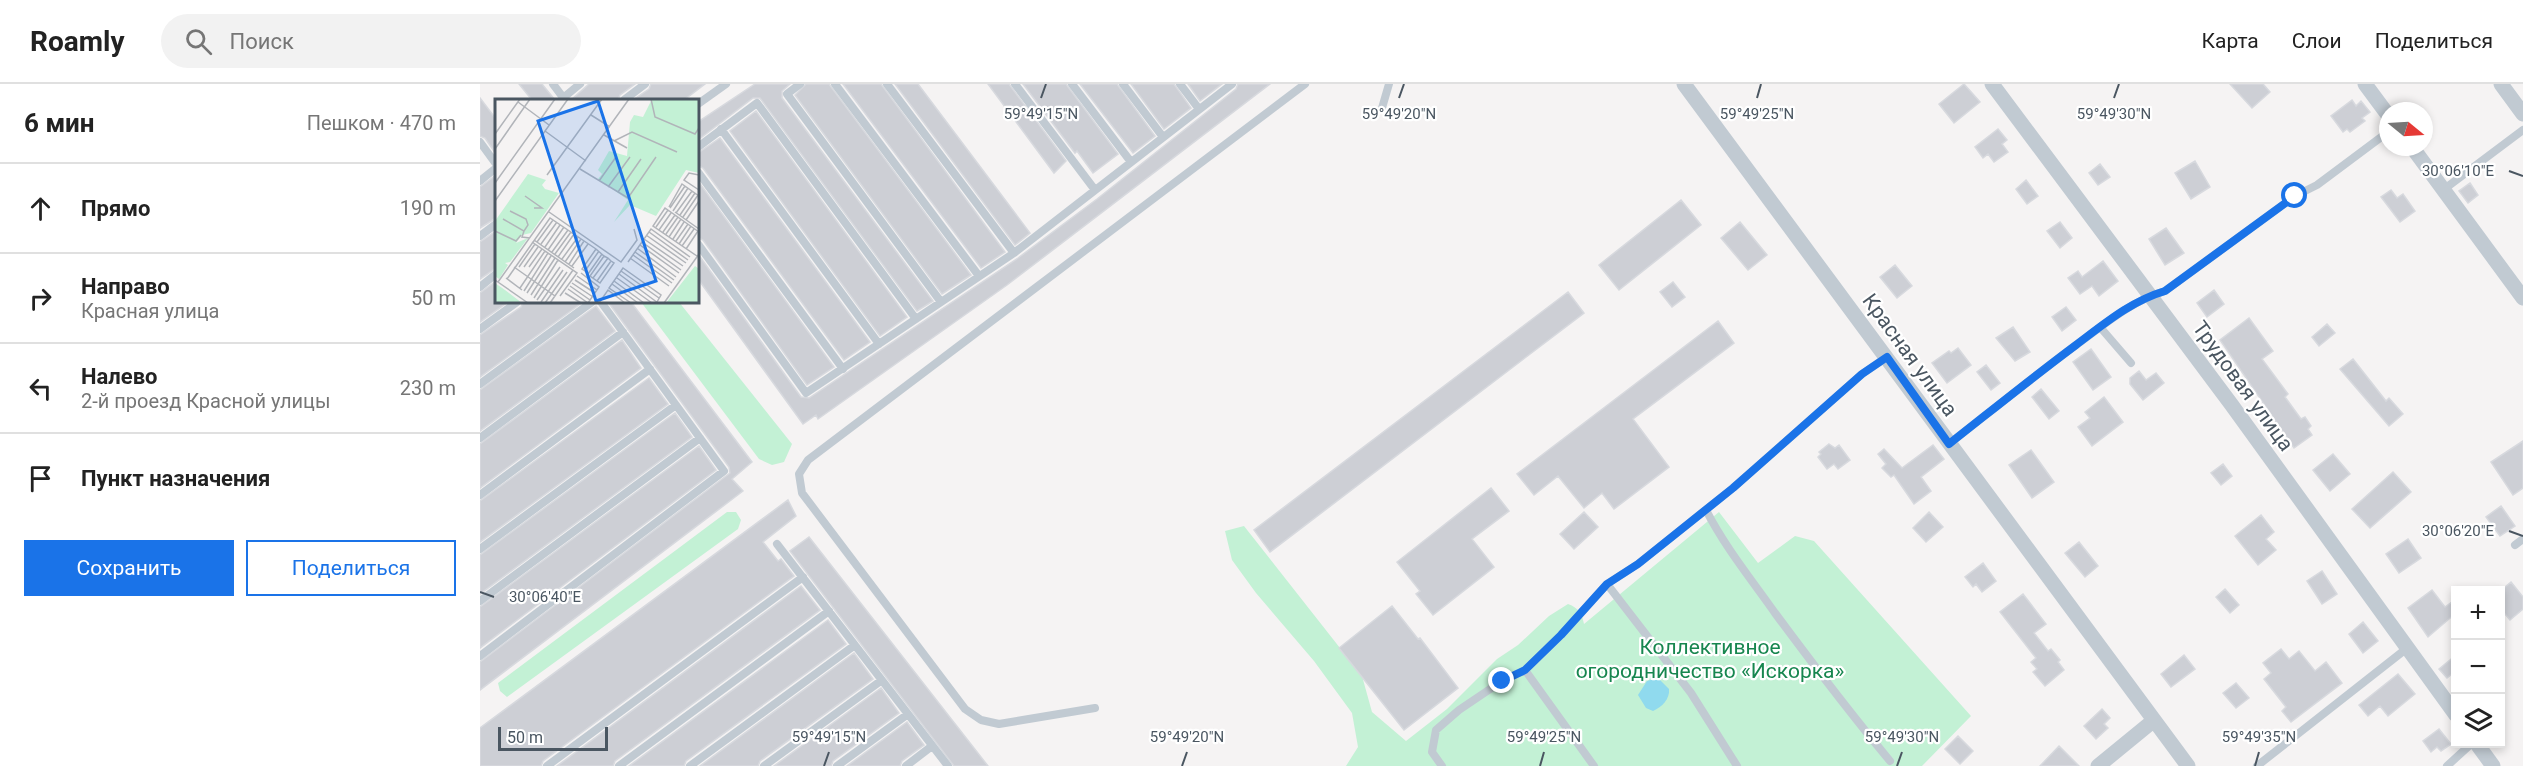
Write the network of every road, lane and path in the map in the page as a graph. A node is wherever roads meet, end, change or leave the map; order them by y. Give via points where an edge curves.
1 (553, 84) edge
2 (580, 84) edge
3 (645, 84) edge
4 (726, 84) edge
5 (800, 84) edge
6 (835, 84) edge
7 (887, 84) edge
8 (1015, 84) edge
9 (1072, 84) edge
10 (1123, 84) edge
11 (1180, 84) edge
12 (1232, 84) edge
13 (1305, 84) edge
14 (1389, 84) edge
15 (1684, 84) edge
16 (1992, 84) edge
17 (2365, 84) edge
18 (2501, 84) edge
19 (565, 99) edge
20 (625, 99) edge
21 (699, 103) edge
22 (2379, 103) edge
23 (1382, 108) dead end
24 (1199, 109) junction
25 (2523, 114) edge
26 (721, 129) junction
27 (2523, 130) edge
28 (1163, 137) junction
29 (2379, 139) edge
30 (480, 142) edge
31 (699, 146) edge
32 (2418, 156) edge
33 (1131, 162) junction
34 (495, 164) edge
35 (495, 167) edge
36 (699, 173) edge
37 (480, 180) edge
38 (1095, 190) junction
39 (2443, 190) junction
40 (495, 225) edge
41 (480, 236) edge
42 (699, 245) edge
43 (1014, 253) junction
44 (495, 275) edge
45 (979, 276) junction
46 (480, 286) edge
47 (2151, 295) junction
48 (2523, 298) edge
49 (941, 302) junction
50 (516, 303) edge
51 (591, 303) edge
52 (602, 303) edge
53 (916, 319) junction
54 (2100, 327) junction
55 (480, 329) edge
56 (623, 332) junction
57 (879, 344) junction
58 (1887, 357) junction
59 (2131, 363) dead end
60 (650, 369) junction
61 (843, 369) junction
62 (480, 384) edge
63 (676, 405) junction
64 (480, 438) edge
65 (700, 438) junction
66 (1949, 444) junction
67 (480, 495) edge
68 (1706, 510) junction
69 (2523, 539) edge
70 (777, 544) dead end
71 (2515, 545) dead end
72 (480, 549) edge
73 (803, 577) junction
74 (1607, 584) junction
75 (480, 601) edge
76 (829, 611) junction
77 (855, 645) junction
78 (2406, 649) junction
79 (480, 656) edge
80 (1525, 670) junction
81 (882, 680) junction
82 (1095, 708) dead end
83 (2451, 708) edge
84 (908, 714) junction
85 (2153, 721) junction
86 (933, 746) junction
87 (2467, 748) edge
88 (2479, 748) edge
89 (1890, 761) dead end
90 (547, 766) edge
91 (619, 766) edge
92 (690, 766) edge
93 (764, 766) edge
94 (837, 766) edge
95 (906, 766) edge
96 (948, 766) edge
97 (1442, 766) edge
98 (1594, 766) edge
99 (1737, 766) edge
100 (2098, 766) edge
101 (2188, 766) edge
102 (2257, 766) edge
103 (2447, 766) edge
104 (2493, 766) edge

1 - 19 lane
2 - 19 lane
3 - 20 lane
4 - 21 lane
5 - 49 lane via 787,94
6 - 45 lane
7 - 43 lane
8 - 38 lane
9 - 33 lane
10 - 28 lane
11 - 24 lane
12 - 24 lane
13 - 82 lane via 808,460 799,474 802,493 965,709 981,720 999,724
14 - 23 lane
15 - 58 street, Красная улица
16 - 47 street, Трудовая улица
17 - 22 street
18 - 25 street
24 - 28 lane
26 - 31 lane
26 - 53 lane via 757,103
26 - 57 lane
27 - 39 lane
28 - 33 lane
29 - 47 lane via 2165,291
30 - 34 lane
32 - 39 street
33 - 38 lane
35 - 37 lane
36 - 61 lane
38 - 43 lane
39 - 48 street
40 - 41 lane
42 - 61 lane via 806,393
43 - 45 lane
44 - 46 lane
45 - 49 lane
47 - 54 lane
47 - 78 street, Трудовая улица
49 - 53 lane
50 - 55 lane
51 - 62 lane
52 - 56 lane
53 - 57 lane
54 - 59 lane
54 - 66 lane
56 - 60 lane
56 - 64 lane
57 - 61 lane
58 - 66 street, Красная улица
58 - 68 lane via 1862,374
60 - 63 lane
60 - 67 lane
63 - 65 lane
63 - 72 lane
65 - 75 lane
65 - 79 lane via 724,471
66 - 85 street, Красная улица
68 - 74 lane
68 - 89 lane via 1737,560 1840,702
69 - 71 lane
70 - 73 lane
73 - 76 lane
73 - 90 lane
74 - 80 lane
74 - 99 lane via 1691,693
76 - 77 lane
76 - 91 lane
77 - 81 lane
77 - 92 lane
78 - 83 street, Трудовая улица
78 - 102 lane
80 - 97 lane via 1493,687 1436,730 1432,752
80 - 98 lane
81 - 84 lane
81 - 93 lane
84 - 86 lane
84 - 94 lane
85 - 100 street
85 - 101 street, Красная улица
86 - 95 lane
86 - 96 lane
87 - 103 lane
88 - 104 street

